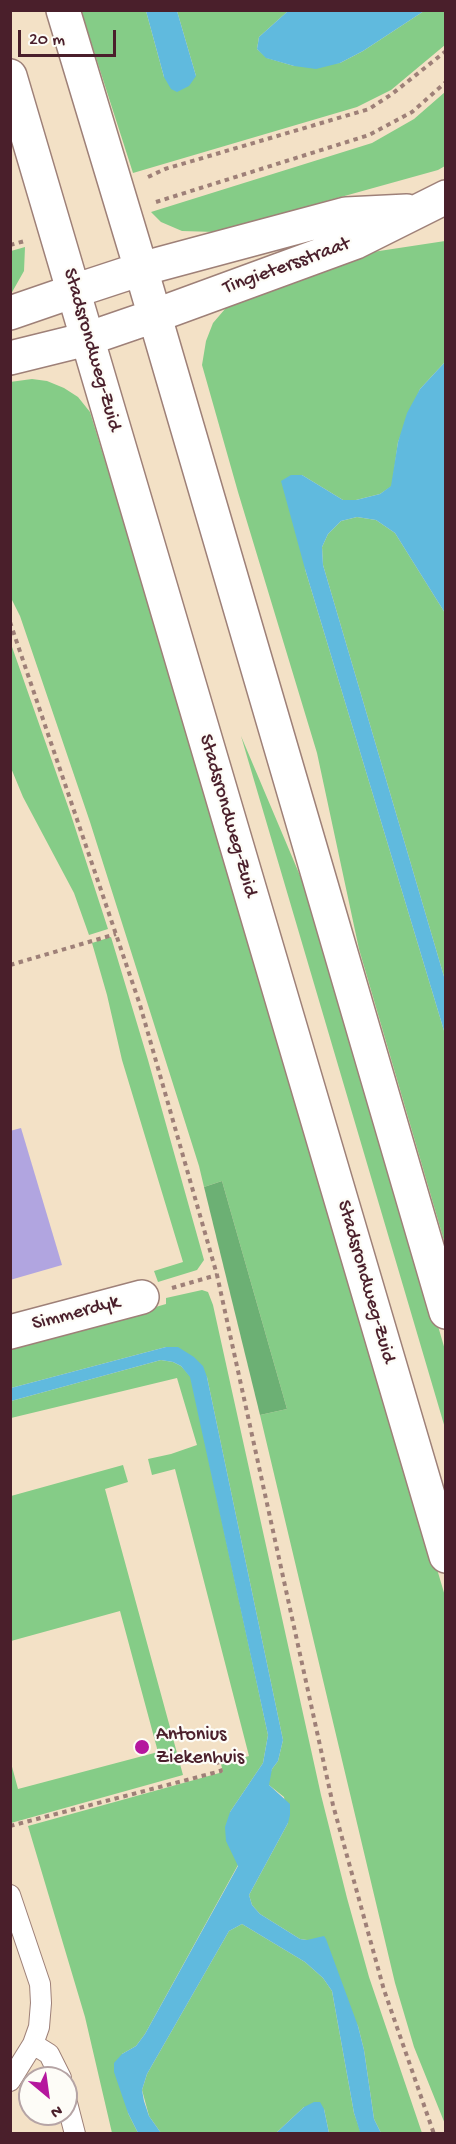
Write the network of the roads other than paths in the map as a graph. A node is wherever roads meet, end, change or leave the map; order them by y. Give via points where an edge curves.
1 (63, 10) edge
2 (10, 76) edge
3 (432, 203) edge
4 (141, 269) junction
5 (74, 291) junction
6 (10, 313) edge
7 (154, 316) junction
8 (87, 339) junction
9 (10, 358) edge
10 (142, 1297) road end
11 (446, 1311) edge
12 (10, 1332) edge
13 (446, 1556) edge
14 (10, 1895) edge
15 (33, 2044) junction
16 (55, 2066) edge
17 (10, 2081) edge

1 - 4 main road
2 - 5 main road, Stadsrondweg-Zuid
3 - 4 main road, Tingietersstraat via 346,214
3 - 7 main road, Tingietersstraat via 356,242
4 - 5 main road, Tingietersstraat
4 - 7 main road
5 - 6 main road, Tingietersstraat
5 - 8 main road, Stadsrondweg-Zuid
7 - 8 main road, Tingietersstraat
7 - 11 main road
8 - 9 main road, Tingietersstraat
8 - 13 main road, Stadsrondweg-Zuid
10 - 12 main road, Simmerdyk
14 - 15 lane via 40,1984 40,2015
15 - 16 lane via 49,2054
15 - 17 lane

